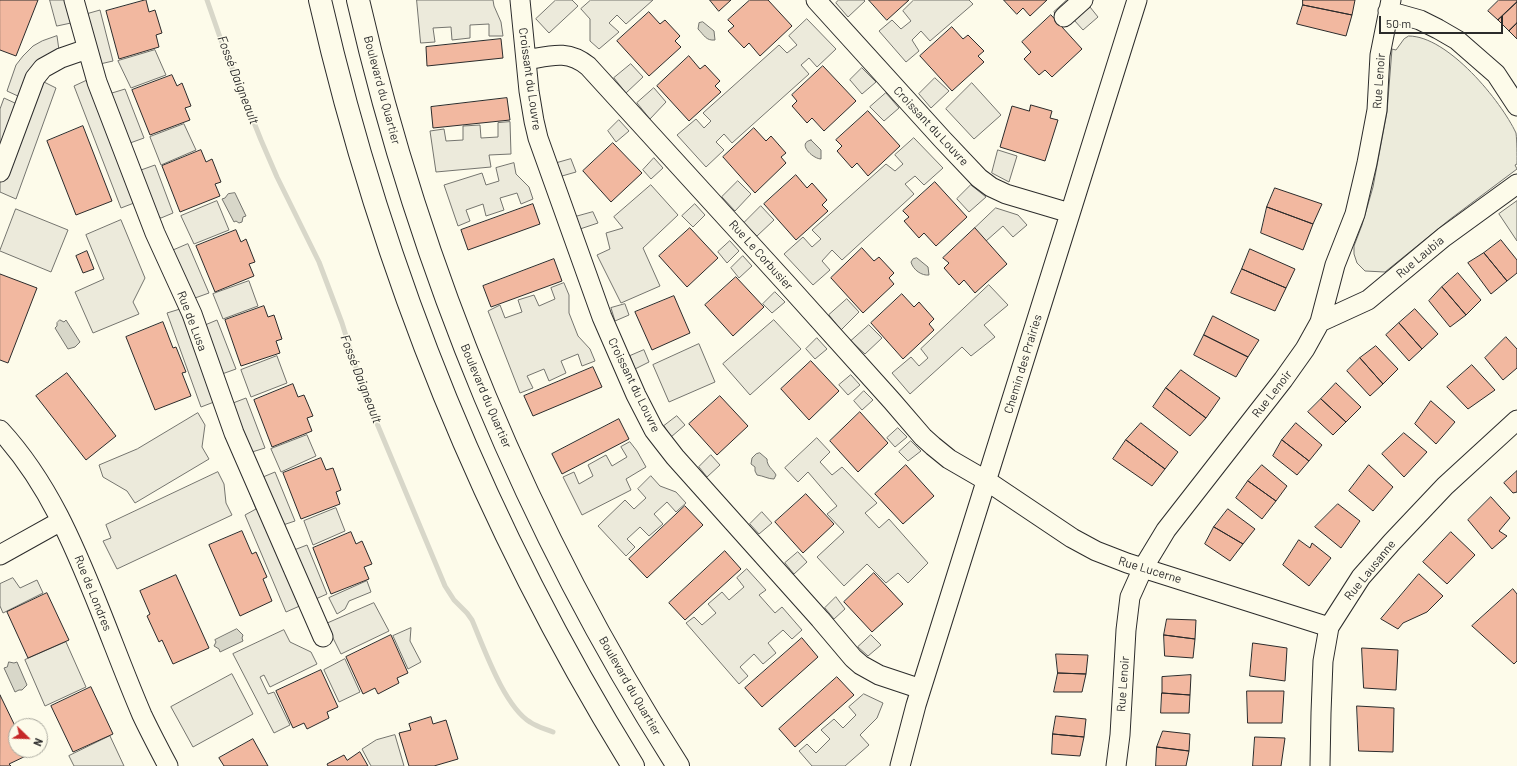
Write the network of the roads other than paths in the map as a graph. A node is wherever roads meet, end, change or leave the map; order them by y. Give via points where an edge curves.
1 (74, 0) edge
2 (320, 0) edge
3 (358, 0) edge
4 (520, 0) edge
5 (816, 0) edge
6 (1083, 0) edge
7 (1137, 0) edge
8 (1390, 6) edge
9 (1064, 17) dead end
10 (87, 49) junction
11 (526, 60) junction
12 (1517, 106) edge
13 (0, 172) edge
14 (1517, 184) edge
15 (1070, 214) junction
16 (1320, 322) junction
17 (1517, 420) edge
18 (0, 430) edge
19 (987, 481) junction
20 (61, 521) junction
21 (0, 555) edge
22 (1143, 568) junction
23 (1329, 626) junction
24 (323, 637) dead end
25 (921, 689) junction
26 (909, 728) junction
27 (168, 766) edge
28 (634, 766) edge
29 (678, 766) edge
30 (893, 766) edge
31 (900, 766) edge
32 (1116, 766) edge
33 (1320, 766) edge

1 - 10 street, Rue de Lusa
2 - 28 main road via 350,120 375,204 417,325 452,414 528,577 580,676
3 - 29 main road, Boulevard du Quartier via 382,96 412,198 450,307 491,410 531,499 581,599
4 - 11 street, Croissant du Louvre
5 - 15 street, Croissant du Louvre via 943,140 986,183 1006,194
6 - 9 street
7 - 15 street, Chemin des Prairies
8 - 12 street via 1457,40 1496,74
8 - 16 street, Rue Lenoir via 1380,55 1378,110 1367,163 1355,214 1336,265
10 - 13 street via 43,68 35,78
10 - 24 street, Rue de Lusa via 97,82 155,233 192,314 232,430
11 - 19 street, Rue Le Corbusier via 566,55 579,59 588,66 923,437 942,453
11 - 25 street, Croissant du Louvre via 534,121 550,173 602,318 654,430 856,662 879,675
14 - 16 street, Rue Laubia via 1444,237 1368,300
15 - 19 street, Chemin des Prairies
16 - 22 street, Rue Lenoir via 1305,350 1166,530
17 - 23 street, Rue Lausanne via 1445,486 1392,542 1361,578
18 - 20 street, Rue de Londres via 17,448 34,473
19 - 22 street, Rue Lucerne via 1082,544 1109,557
19 - 25 street, Chemin des Prairies
20 - 21 street
20 - 27 street, Rue de Londres via 142,715
22 - 23 street, Rue Lucerne
22 - 32 street, Rue Lenoir via 1130,597
23 - 33 street, Rue Lausanne via 1323,661
25 - 26 street, Chemin des Prairies
26 - 30 street, Chemin des Prairies
26 - 31 street, Chemin des Prairies

